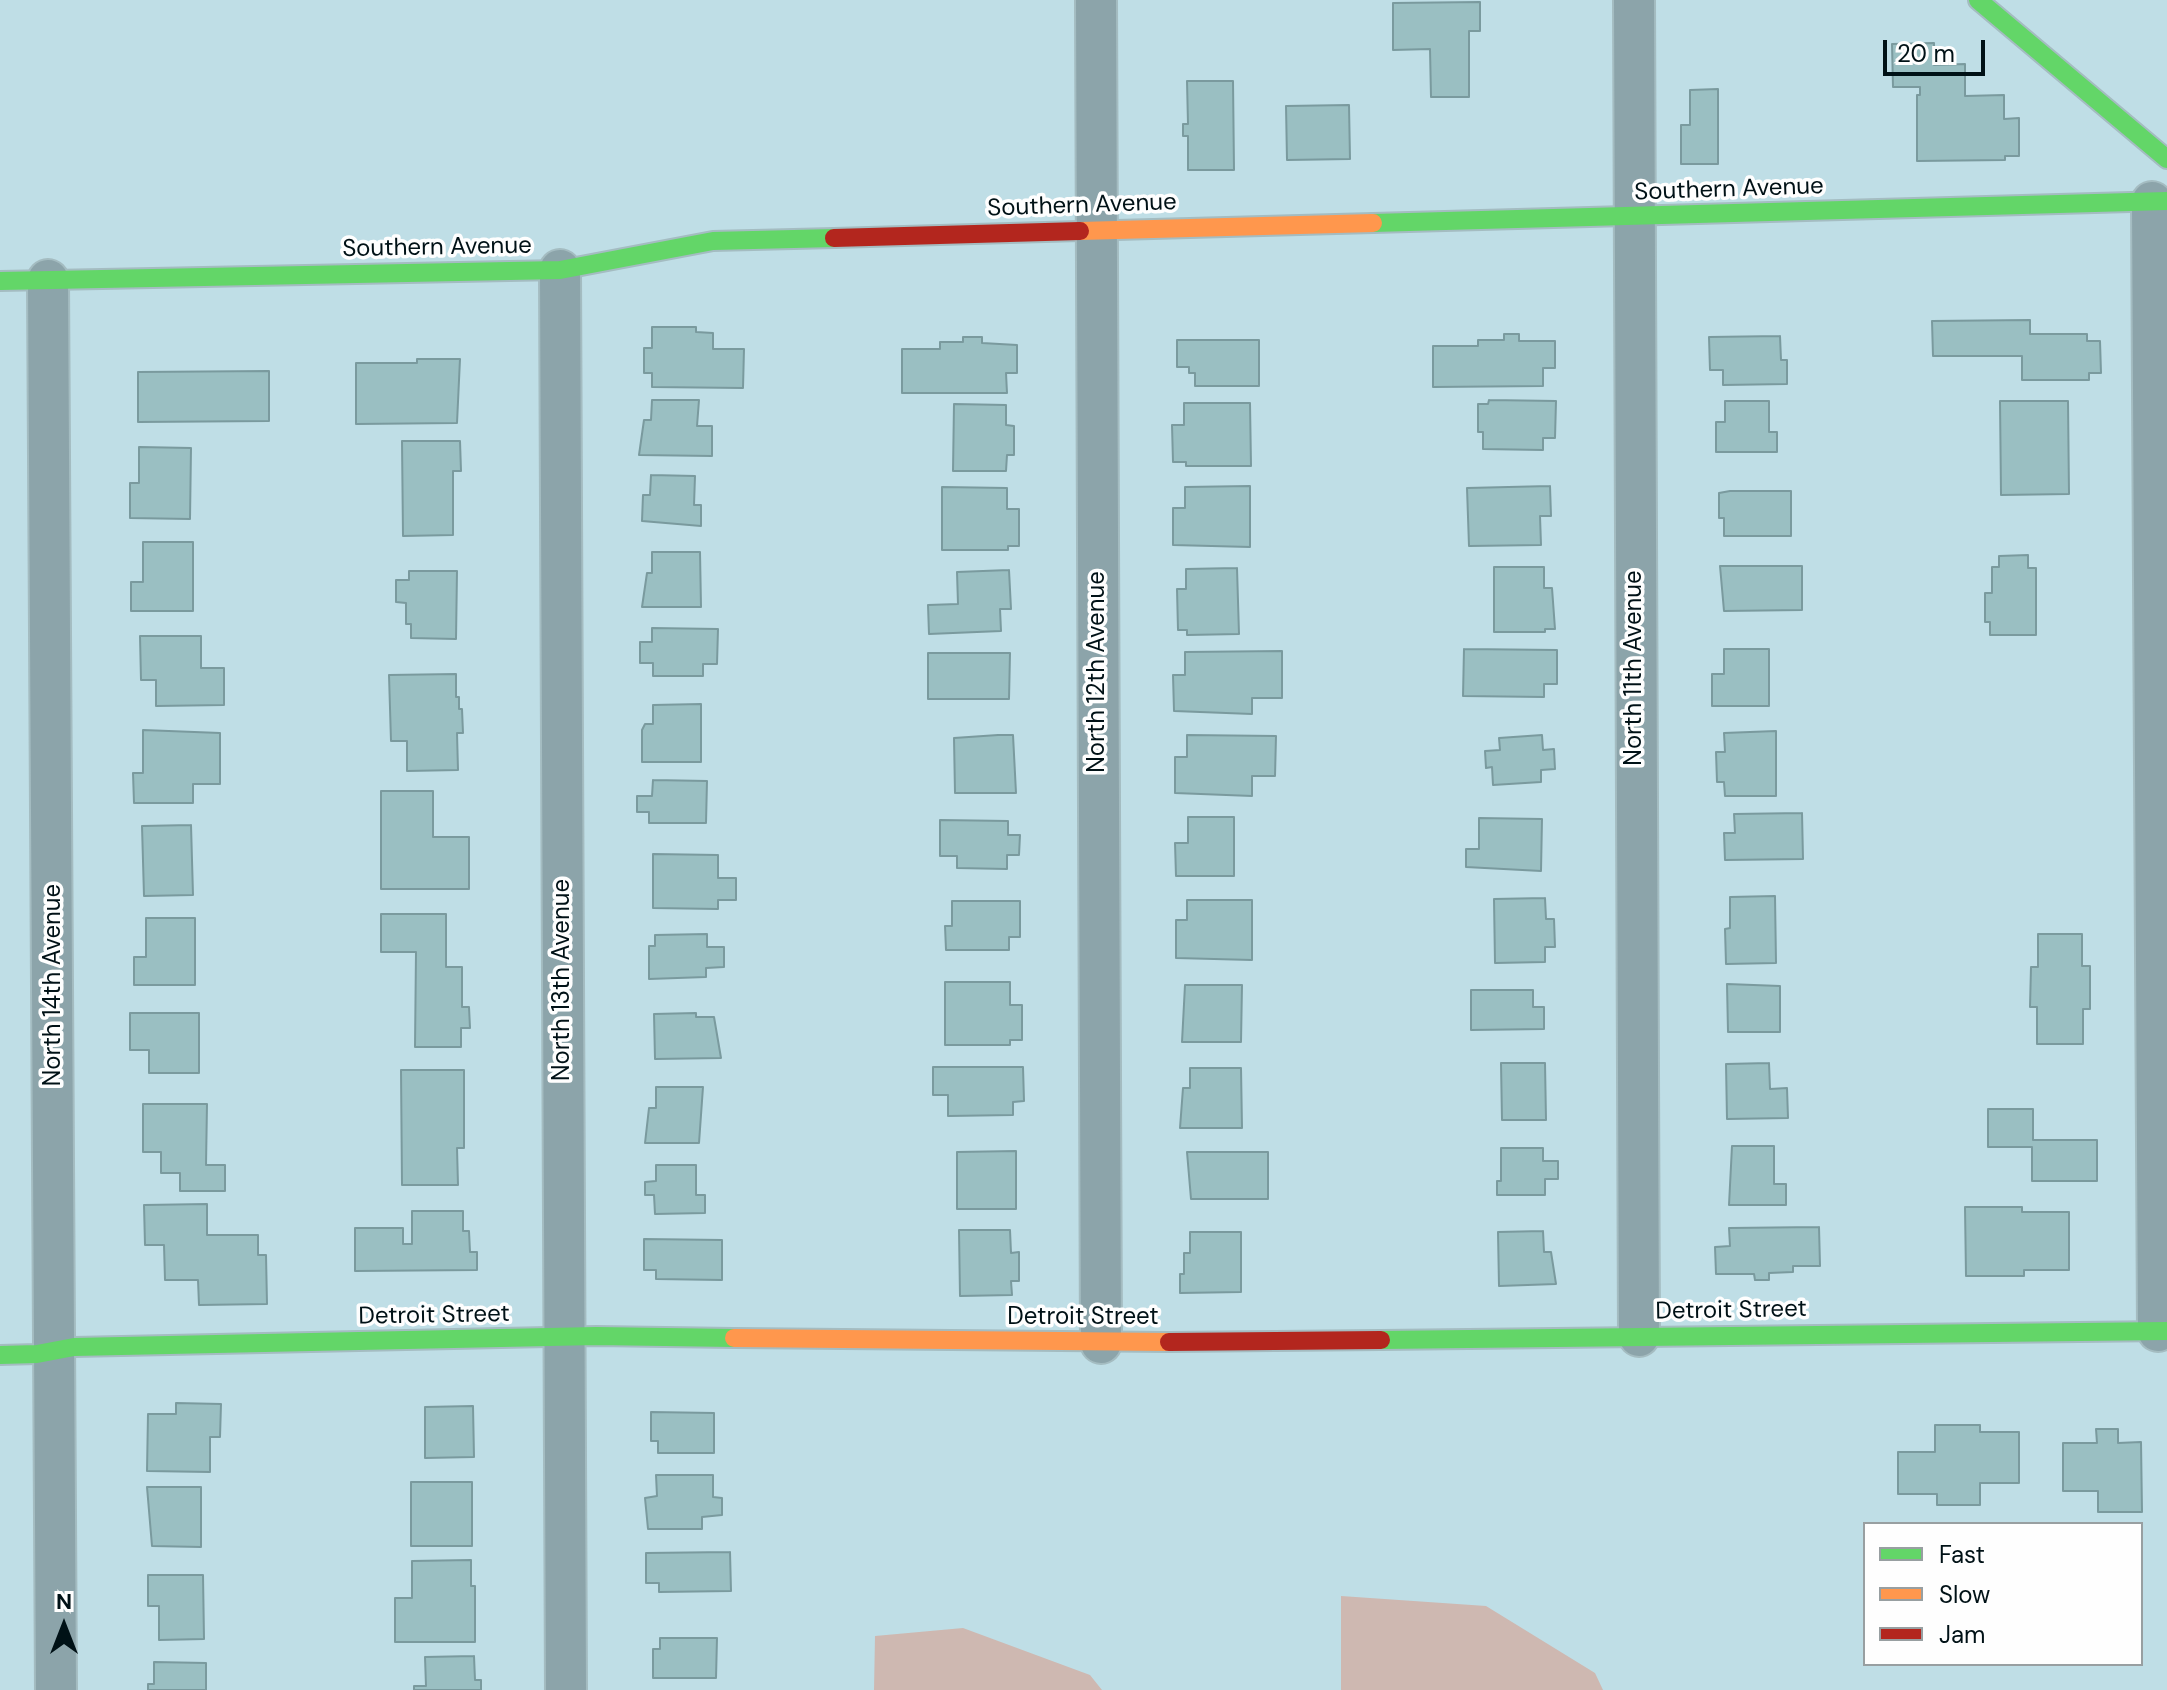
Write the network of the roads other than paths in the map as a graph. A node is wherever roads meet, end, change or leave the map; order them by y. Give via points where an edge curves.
1 (1096, 0) edge
2 (1634, 0) edge
3 (1978, 0) edge
4 (2167, 159) edge
5 (2160, 201) edge
6 (1633, 217) junction
7 (1097, 229) junction
8 (560, 270) junction
9 (48, 280) junction
10 (0, 281) edge
11 (2163, 1331) edge
12 (1639, 1336) junction
13 (564, 1337) junction
14 (1101, 1343) junction
15 (54, 1350) junction
16 (0, 1355) edge
17 (56, 1690) edge
18 (566, 1690) edge

1 - 7 street, North 12th Avenue
2 - 6 street, North 11th Avenue
3 - 4 street
5 - 6 street, Southern Avenue
5 - 11 street
6 - 7 street, Southern Avenue
6 - 12 street, North 11th Avenue
7 - 8 street, Southern Avenue via 713,241
7 - 14 street, North 12th Avenue
8 - 9 street, Southern Avenue
8 - 13 street, North 13th Avenue
9 - 10 street, Southern Avenue
9 - 15 street, North 14th Avenue
11 - 12 street, Detroit Street
12 - 14 street, Detroit Street
13 - 14 street, Detroit Street
13 - 15 street, Detroit Street
13 - 18 street, North 13th Avenue
15 - 16 street, Detroit Street
15 - 17 street, North 14th Avenue

